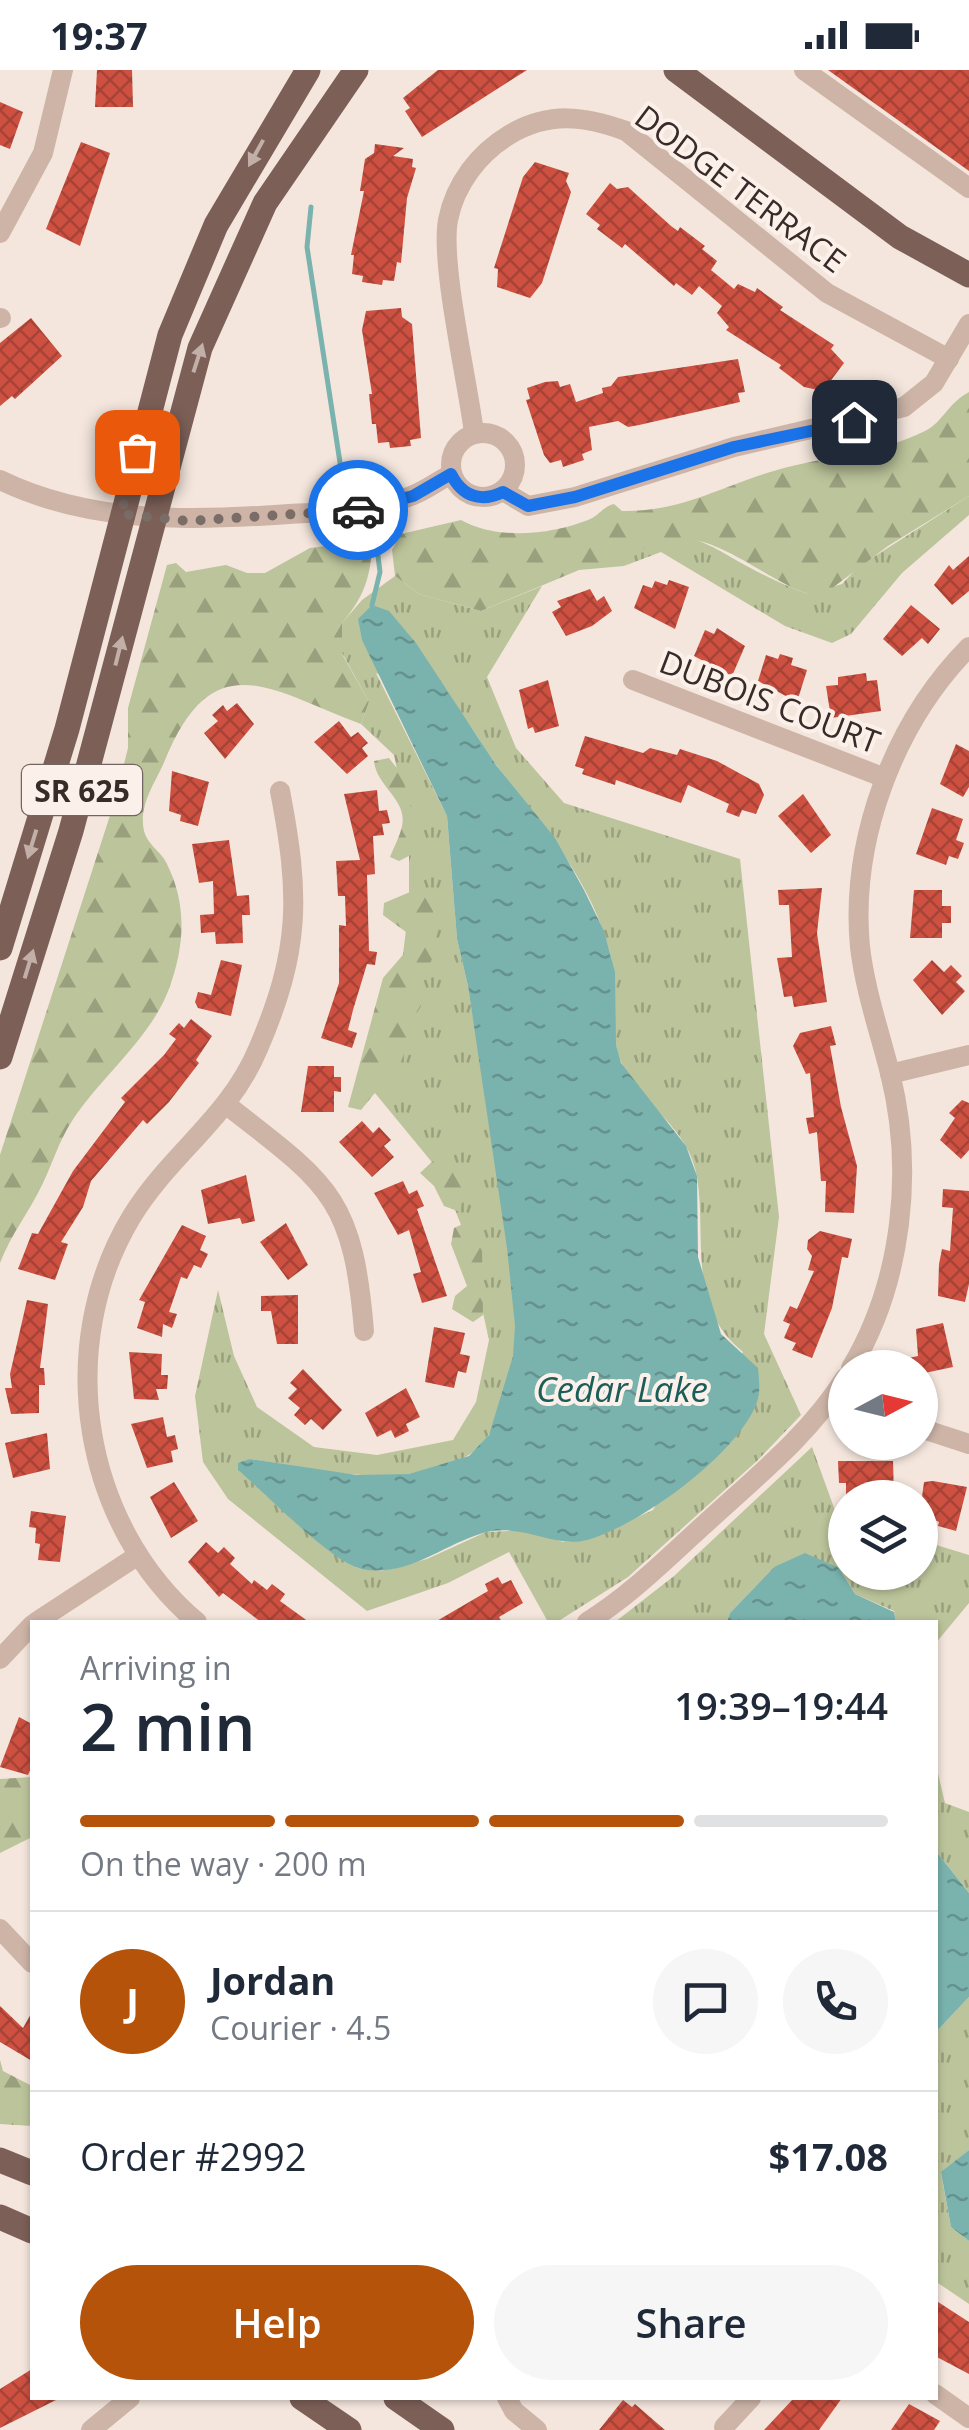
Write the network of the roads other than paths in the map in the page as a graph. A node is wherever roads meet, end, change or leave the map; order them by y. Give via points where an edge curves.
1 (63, 70) edge
2 (308, 70) edge
3 (356, 70) edge
4 (676, 70) edge
5 (804, 70) edge
6 (969, 188) edge
7 (0, 233) edge
8 (969, 275) edge
9 (969, 324) edge
10 (949, 359) junction
11 (474, 433) junction
12 (451, 474) junction
13 (0, 480) edge
14 (503, 492) junction
15 (121, 514) junction
16 (153, 519) junction
17 (969, 647) edge
18 (633, 680) dead end
19 (885, 778) junction
20 (280, 791) dead end
21 (0, 948) edge
22 (969, 1055) edge
23 (0, 1057) edge
24 (890, 1074) junction
25 (228, 1106) junction
26 (364, 1332) dead end
27 (859, 1350) edge
28 (828, 1401) edge
29 (938, 1434) edge
30 (969, 1444) edge
31 (137, 1556) junction
32 (40, 1620) edge
33 (195, 1620) edge
34 (590, 1620) edge
35 (30, 1628) edge
36 (0, 1659) edge
37 (0, 1929) edge
38 (30, 1961) edge
39 (0, 2160) edge
40 (30, 2172) edge
41 (0, 2217) edge
42 (30, 2230) edge
43 (938, 2396) edge
44 (128, 2400) edge
45 (305, 2400) edge
46 (399, 2400) edge
47 (508, 2400) edge
48 (749, 2400) edge
49 (969, 2418) edge
50 (724, 2427) dead end
51 (92, 2430) edge
52 (350, 2430) edge
53 (442, 2430) edge
54 (537, 2430) edge

1 - 7 street via 43,153
2 -> 15 main road, SR 625 via 192,276
16 -> 3 main road, SR 625 via 220,296 282,175
4 - 8 main road via 900,237
5 - 6 street
9 - 10 street
10 - 11 street, DODGE TERRACE via 826,293 626,131 594,119 544,119 485,150 462,182 448,220
10 - 14 street via 933,384 904,407 734,447 575,497 528,506
11 - 12 street via 454,449
11 - 14 street via 499,437 514,457
12 - 14 street via 466,494
12 - 16 street via 413,496 362,510
13 - 15 street
15 - 16 street
15 -> 21 main road, SR 625 via 67,729
23 -> 16 main road, SR 625 via 76,814
17 - 19 street via 928,697
18 - 19 street, DUBOIS COURT
19 - 24 street via 863,866 860,944
20 - 25 street via 295,869 293,944 258,1049
22 - 24 street
24 - 27 street via 903,1154 899,1229 879,1305
25 - 26 street via 309,1168 329,1194 356,1254
25 - 31 street via 131,1218 93,1316 92,1441 112,1511
28 - 34 street via 796,1441
29 - 30 street
31 - 32 street
31 - 33 street
35 - 36 street
37 - 38 street
39 - 40 main road
41 - 42 main road
43 - 49 street
44 - 51 street
45 - 52 main road
46 - 53 main road
47 - 54 street
48 - 50 street

